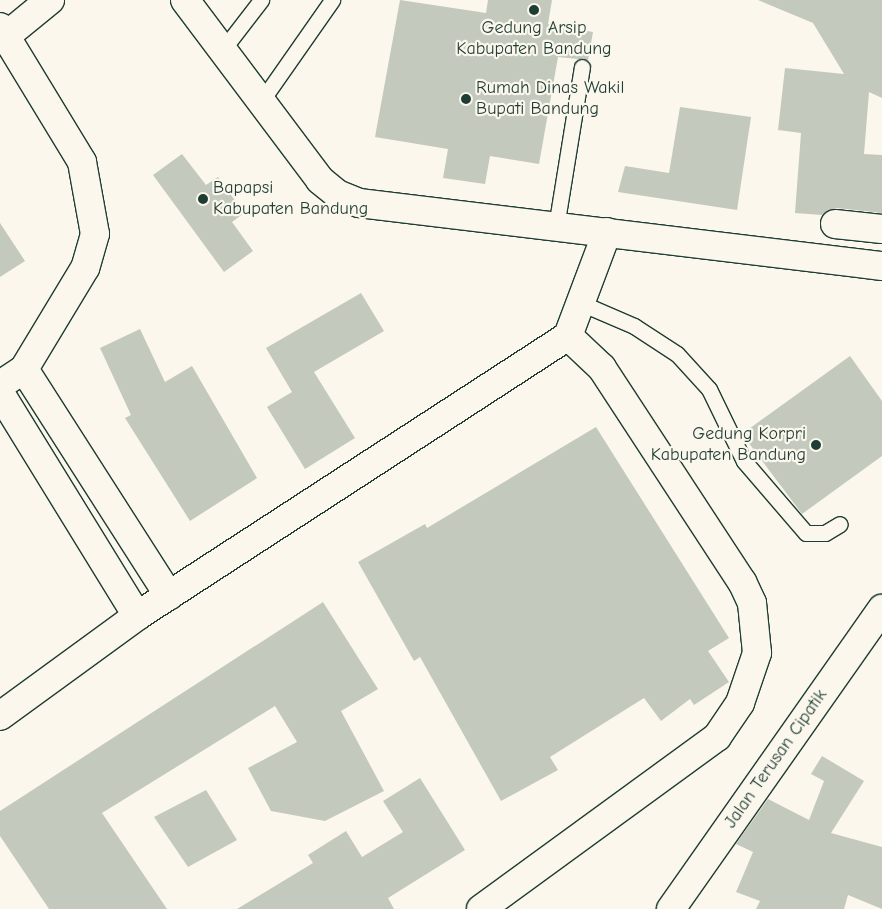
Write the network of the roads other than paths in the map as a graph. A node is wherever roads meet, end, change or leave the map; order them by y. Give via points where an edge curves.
1 (50, 0) edge
2 (185, 0) edge
3 (261, 0) edge
4 (332, 0) edge
5 (3, 32) edge
6 (222, 52) junction
7 (582, 67) dead end
8 (260, 103) junction
9 (835, 224) dead end
10 (556, 227) junction
11 (882, 230) edge
12 (606, 232) junction
13 (882, 266) edge
14 (583, 304) junction
15 (568, 336) junction
16 (24, 369) junction
17 (0, 384) edge
18 (0, 393) edge
19 (840, 524) dead end
20 (169, 596) junction
21 (882, 609) edge
22 (138, 616) junction
23 (0, 716) edge
24 (481, 909) edge
25 (671, 909) edge

1 - 5 street
2 - 6 street
3 - 6 lane
4 - 8 lane
5 - 16 street via 82,162 95,234 85,268
6 - 8 street
7 - 10 lane
8 - 10 street via 320,180 337,194 391,210
9 - 11 street
10 - 12 street
12 - 13 street
12 - 14 street
14 - 15 street
14 - 19 lane via 634,326 677,354 709,389 744,461 806,533 825,533
15 - 20 street
15 - 24 street via 602,368 742,582 752,603 757,653 740,703 717,737
16 - 17 street
16 - 20 street
18 - 22 street
20 - 22 street
21 - 25 street, Jalan Terusan Cipatik
22 - 23 street

